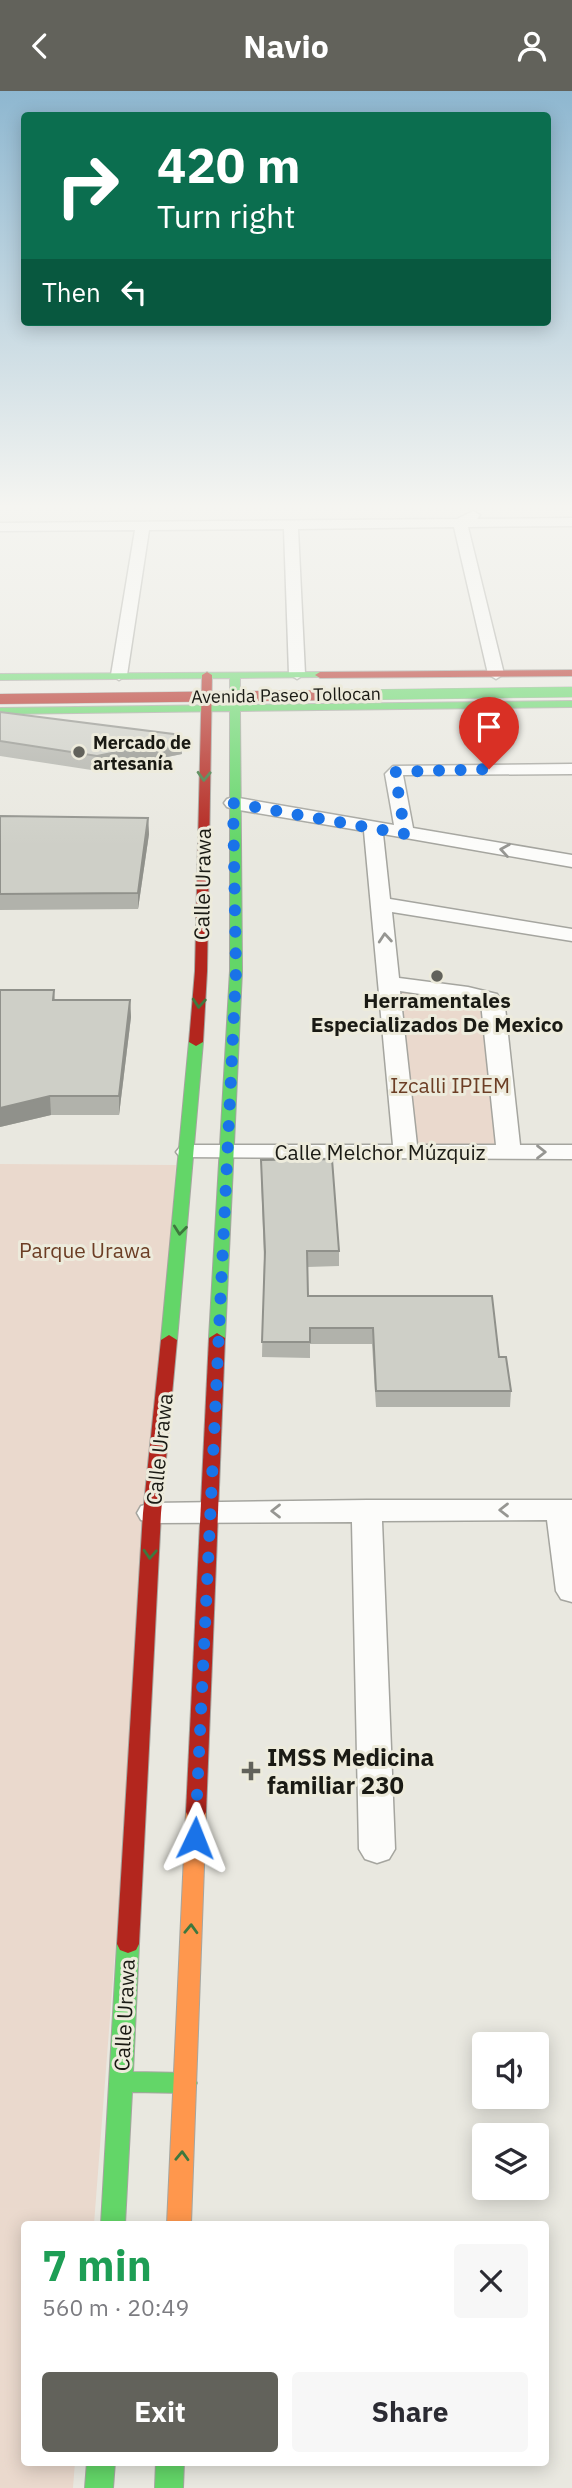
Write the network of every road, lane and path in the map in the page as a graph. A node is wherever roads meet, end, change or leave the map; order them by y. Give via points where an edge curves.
1 (128, 622) edge
2 (295, 622) edge
3 (484, 622) edge
4 (572, 673) edge
5 (235, 674) junction
6 (297, 674) junction
7 (337, 674) junction
8 (496, 674) junction
9 (119, 675) junction
10 (207, 675) junction
11 (0, 677) edge
12 (572, 680) edge
13 (0, 687) edge
14 (572, 692) edge
15 (0, 699) edge
16 (572, 704) edge
17 (342, 707) junction
18 (207, 708) junction
19 (237, 708) junction
20 (119, 710) junction
21 (0, 711) edge
22 (572, 769) edge
23 (233, 803) junction
24 (373, 828) junction
25 (405, 834) junction
26 (572, 861) edge
27 (382, 904) junction
28 (572, 935) edge
29 (389, 983) junction
30 (509, 1151) junction
31 (572, 1151) edge
32 (188, 1152) junction
33 (406, 1152) junction
34 (228, 1153) junction
35 (367, 1510) junction
36 (566, 1510) edge
37 (208, 1511) junction
38 (152, 1513) junction
39 (572, 1591) edge
40 (377, 1850) dead end
41 (121, 2082) junction
42 (185, 2083) junction
43 (113, 2221) edge
44 (179, 2221) edge
45 (101, 2466) edge
46 (170, 2466) edge
47 (99, 2488) edge
48 (169, 2488) edge

1 - 9 street
2 - 6 street
3 - 8 street
4 - 8 main road, Avenida Paseo Tollocan
5 - 6 main road, Avenida Paseo Tollocan
5 - 10 main road, Avenida Paseo Tollocan
5 - 19 main road, Calle Urawa
6 - 7 main road, Avenida Paseo Tollocan
7 - 8 main road, Avenida Paseo Tollocan
7 - 17 main road via 314,685 311,694 325,706
9 - 10 main road, Avenida Paseo Tollocan
9 - 11 main road, Avenida Paseo Tollocan
9 - 20 main road via 144,681 155,692 153,700 145,704
10 - 18 main road, Calle Urawa
12 - 13 main road, Avenida Paseo Tollocan
14 - 15 main road, Avenida Paseo Tollocan, bridge
16 - 17 main road, Avenida Paseo Tollocan
17 - 19 main road, Avenida Paseo Tollocan
18 - 19 main road, Avenida Paseo Tollocan
18 - 20 main road, Avenida Paseo Tollocan
18 -> 32 main road, Calle Urawa via 201,971
19 - 23 main road, Calle Urawa
20 - 21 main road, Avenida Paseo Tollocan
22 - 25 street via 399,770 394,774
23 - 24 street
23 - 34 main road, Calle Urawa via 236,971
24 - 25 street
24 - 27 street
26 -> 25 street
27 - 28 street
29 -> 27 street
29 - 30 street via 489,999 494,1007
29 - 33 street
30 -> 31 street, Calle Melchor Múzquiz
30 - 33 street, Calle Melchor Múzquiz
32 - 34 street, Calle Melchor Múzquiz
32 -> 38 main road, Calle Urawa
33 - 34 street, Calle Melchor Múzquiz
34 - 37 main road, Calle Urawa
36 -> 35 street
35 -> 37 street
35 - 40 street
36 - 39 street
37 - 38 street
42 -> 37 main road, Calle Urawa
38 -> 41 main road, Calle Urawa
41 - 42 main road
41 - 43 main road, Calle Urawa
44 -> 42 main road, Calle Urawa
45 - 47 main road
46 - 48 main road

